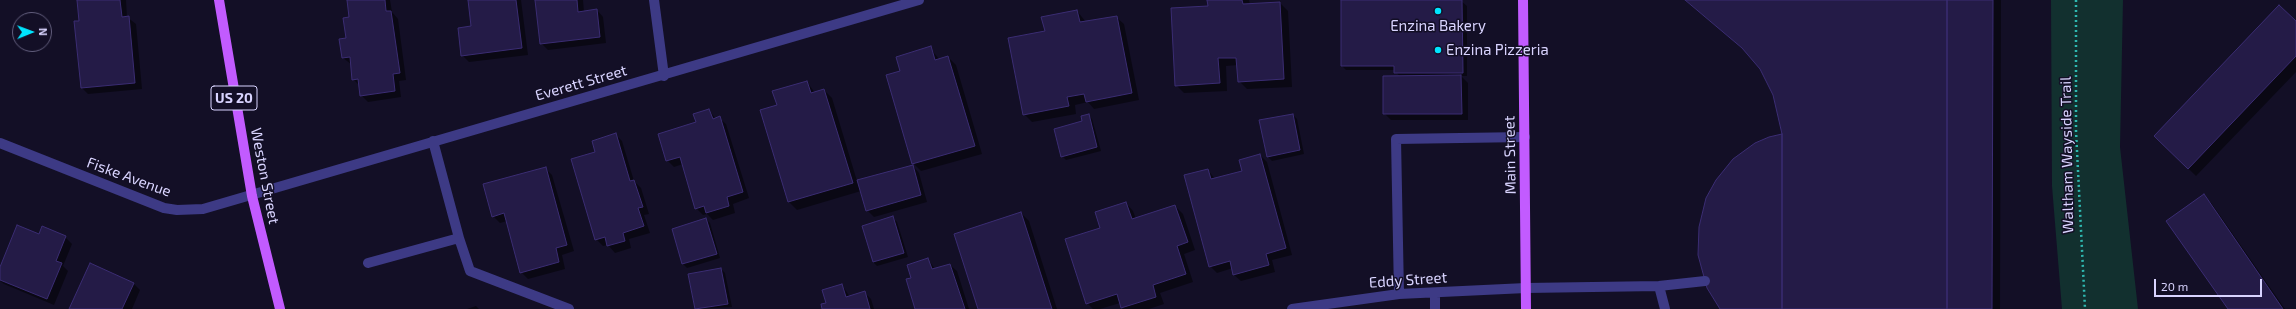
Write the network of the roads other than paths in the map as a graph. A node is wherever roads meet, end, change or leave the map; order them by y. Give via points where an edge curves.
1 (219, 0) edge
2 (654, 0) edge
3 (919, 0) edge
4 (1523, 0) edge
5 (664, 76) junction
6 (1525, 137) junction
7 (433, 141) junction
8 (0, 143) edge
9 (252, 196) junction
10 (459, 238) junction
11 (368, 263) dead end
12 (1705, 281) dead end
13 (1659, 286) junction
14 (1526, 288) junction
15 (1435, 293) junction
16 (1398, 294) junction
17 (1327, 306) edge
18 (280, 309) edge
19 (569, 309) edge
20 (1292, 309) edge
21 (1435, 309) edge
22 (1526, 309) edge
23 (1665, 309) edge

1 - 9 main road, Weston Street / US 20
2 - 5 street
3 - 5 street, Everett Street
4 - 6 main road, Main Street
5 - 7 street, Everett Street
6 - 14 main road, Main Street
6 - 16 street via 1396,139
7 - 9 street, Everett Street
7 - 10 street
8 - 9 street, Fiske Avenue via 164,208 202,209
9 - 18 main road, Weston Street / US 20
10 - 11 street
10 - 19 street via 470,271
12 - 13 street, Eddy Street
13 - 14 street, Eddy Street
13 - 23 street
14 - 15 street, Eddy Street
14 - 22 main road, Main Street
15 - 16 street, Eddy Street
15 - 21 street
16 - 17 street, Eddy Street
17 - 20 street, Eddy Street

